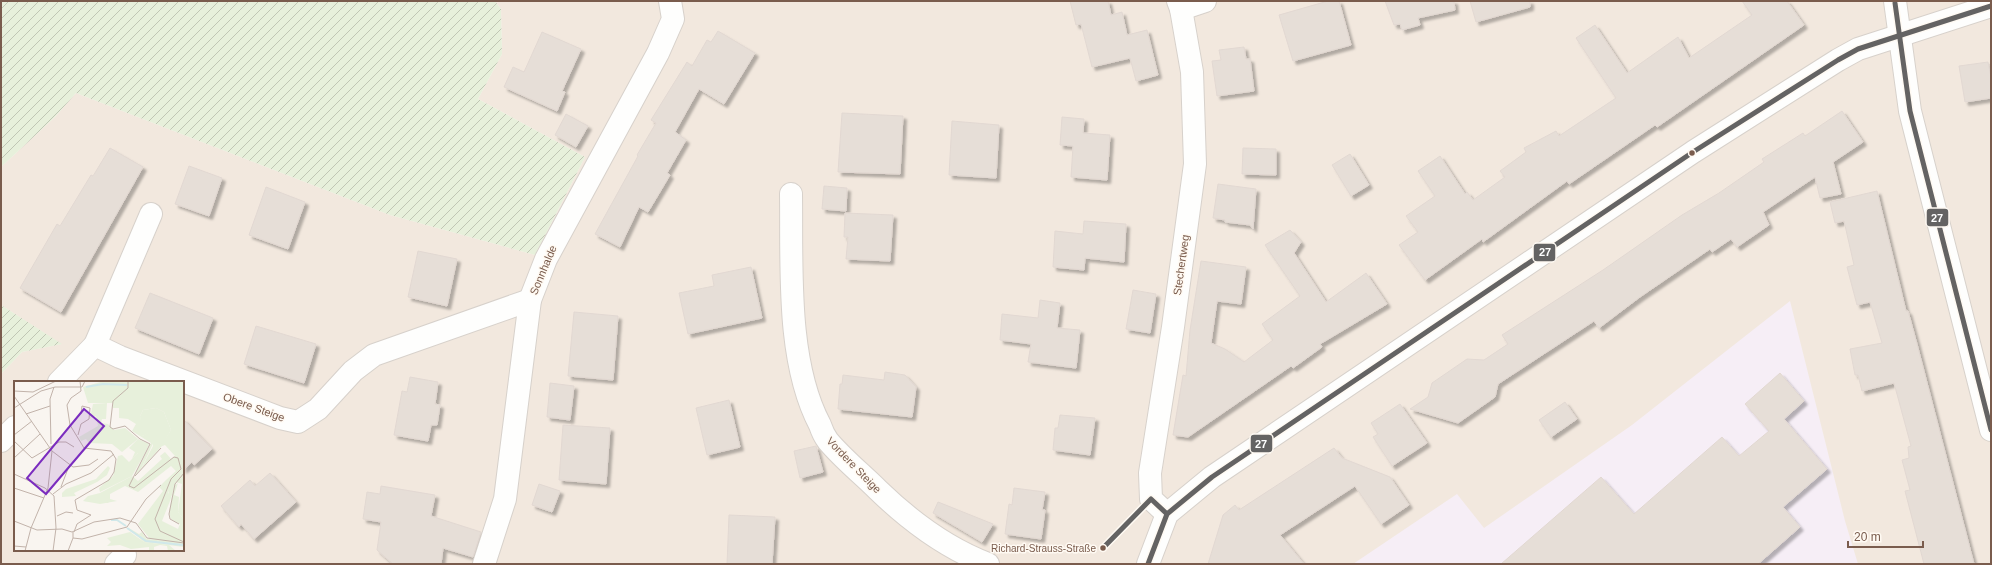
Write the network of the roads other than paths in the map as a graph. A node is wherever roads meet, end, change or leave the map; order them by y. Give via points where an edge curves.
1 (670, 1) edge
2 (1205, 1) edge
3 (1895, 1) edge
4 (1179, 5) edge
5 (1991, 6) edge
6 (1899, 37) junction
7 (791, 194) dead end
8 (151, 214) dead end
9 (530, 300) junction
10 (95, 345) junction
11 (60, 381) edge
12 (183, 381) edge
13 (184, 381) edge
14 (14, 428) edge
15 (1991, 430) edge
16 (1, 441) edge
17 (1167, 514) junction
18 (484, 564) edge
19 (988, 564) edge
20 (1148, 564) edge

1 - 9 street, Sonnhalde via 673,19 658,53 546,259
2 - 4 street, Stechertweg
3 - 6 street
4 - 17 street, Stechertweg via 1192,72 1195,164 1150,473 1151,499
5 - 6 street
6 - 15 street via 1910,111
6 - 17 street via 1858,49 1693,152 1257,446 1212,477
7 - 19 street, Vordere Steige via 792,300 799,363 810,408 828,441 887,498 927,532 974,559
8 - 10 street
9 - 13 street, Obere Steige via 374,355 352,371 318,409 298,422
9 - 18 street, Sonnhalde via 505,499
10 - 11 street
10 - 12 street, Obere Steige
14 - 16 street
17 - 20 street

